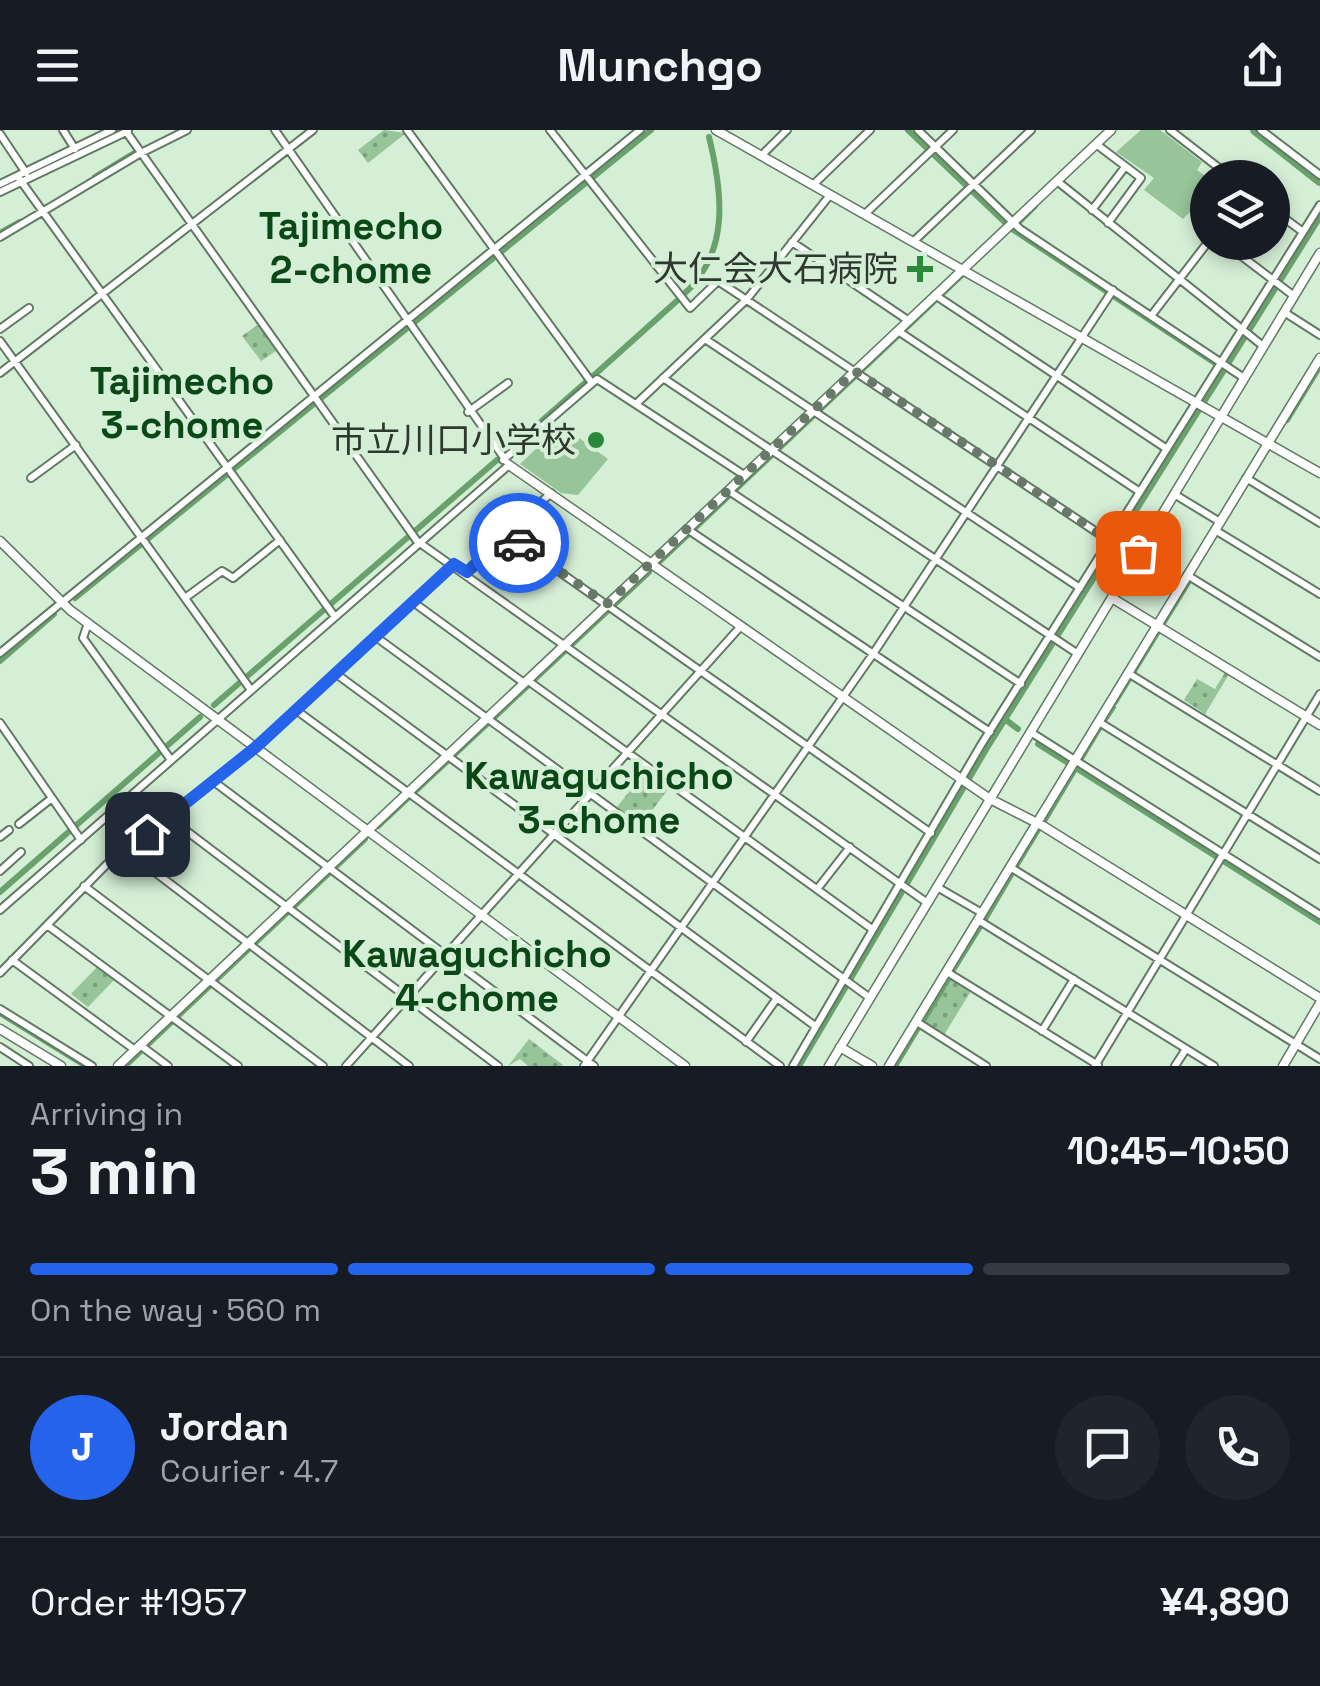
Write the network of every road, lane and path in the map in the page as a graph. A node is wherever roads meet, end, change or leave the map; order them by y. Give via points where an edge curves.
1 (63, 130) edge
2 (112, 130) edge
3 (127, 130) edge
4 (188, 130) edge
5 (275, 130) edge
6 (313, 130) edge
7 (407, 130) edge
8 (550, 130) edge
9 (640, 130) edge
10 (717, 130) edge
11 (787, 130) edge
12 (870, 130) edge
13 (918, 130) edge
14 (954, 130) edge
15 (1032, 130) edge
16 (1111, 130) edge
17 (1170, 130) edge
18 (1261, 130) edge
19 (0, 134) edge
20 (1096, 144) junction
21 (76, 149) junction
22 (933, 149) junction
23 (288, 150) junction
24 (141, 152) junction
25 (761, 156) junction
26 (1209, 160) edge
27 (1125, 167) junction
28 (1320, 176) edge
29 (587, 178) junction
30 (21, 179) junction
31 (1057, 182) junction
32 (812, 185) junction
33 (971, 186) junction
34 (0, 188) edge
35 (830, 195) junction
36 (1320, 205) edge
37 (1092, 210) junction
38 (44, 213) junction
39 (866, 214) junction
40 (1290, 222) edge
41 (1108, 223) junction
42 (1011, 224) junction
43 (193, 226) junction
44 (1303, 232) junction
45 (0, 238) edge
46 (914, 240) junction
47 (792, 242) junction
48 (496, 252) junction
49 (1320, 253) edge
50 (1194, 260) edge
51 (1247, 260) edge
52 (963, 269) junction
53 (1180, 279) junction
54 (1273, 281) junction
55 (1114, 290) junction
56 (103, 295) junction
57 (936, 296) junction
58 (1294, 296) junction
59 (747, 300) junction
60 (29, 308) dead end
61 (1284, 312) junction
62 (1152, 316) junction
63 (909, 321) junction
64 (408, 324) junction
65 (1242, 328) junction
66 (0, 329) edge
67 (898, 331) junction
68 (1084, 335) junction
69 (1320, 335) edge
70 (704, 339) junction
71 (0, 341) edge
72 (1263, 346) junction
73 (1320, 358) edge
74 (14, 362) junction
75 (1220, 364) junction
76 (855, 371) junction
77 (0, 372) edge
78 (1057, 376) junction
79 (663, 378) junction
80 (1244, 378) junction
81 (508, 382) dead end
82 (592, 383) junction
83 (316, 399) junction
84 (1201, 401) junction
85 (637, 403) junction
86 (813, 410) junction
87 (468, 412) junction
88 (1222, 414) junction
89 (1029, 419) junction
90 (1269, 441) junction
91 (76, 445) junction
92 (1167, 449) junction
93 (770, 451) junction
94 (506, 462) junction
95 (998, 466) junction
96 (229, 470) junction
97 (1320, 473) edge
98 (744, 476) junction
99 (32, 478) dead end
100 (1246, 478) junction
101 (729, 490) junction
102 (1140, 492) junction
103 (551, 494) junction
104 (1174, 494) junction
105 (967, 513) junction
106 (1320, 523) edge
107 (1218, 526) junction
108 (687, 529) junction
109 (508, 534) junction
110 (144, 540) junction
111 (280, 540) junction
112 (1110, 541) junction
113 (0, 542) edge
114 (421, 542) junction
115 (1138, 553) junction
116 (935, 560) junction
117 (454, 564) junction
118 (650, 564) junction
119 (467, 572) junction
120 (1187, 575) junction
121 (1080, 588) junction
122 (1320, 594) edge
123 (185, 598) junction
124 (1112, 598) junction
125 (62, 602) junction
126 (413, 602) junction
127 (607, 604) junction
128 (904, 607) junction
129 (335, 617) junction
130 (88, 623) junction
131 (1158, 625) junction
132 (741, 626) junction
133 (376, 637) junction
134 (1051, 637) junction
135 (565, 644) junction
136 (1, 650) edge
137 (873, 654) junction
138 (1078, 654) junction
139 (1320, 657) edge
140 (700, 670) junction
141 (336, 673) junction
142 (1128, 674) junction
143 (525, 681) junction
144 (1021, 684) junction
145 (251, 690) junction
146 (1320, 694) edge
147 (842, 695) junction
148 (296, 710) junction
149 (662, 714) junction
150 (1306, 716) junction
151 (486, 718) junction
152 (218, 719) junction
153 (1098, 722) junction
154 (0, 723) edge
155 (1320, 726) edge
156 (990, 732) junction
157 (1032, 732) junction
158 (808, 746) junction
159 (256, 747) junction
160 (626, 752) junction
161 (445, 756) junction
162 (171, 760) junction
163 (1277, 765) junction
164 (1072, 766) junction
165 (214, 781) junction
166 (968, 784) junction
167 (1320, 791) edge
168 (408, 792) junction
169 (774, 793) junction
170 (589, 794) junction
171 (52, 798) junction
172 (990, 799) junction
173 (1247, 814) junction
174 (168, 817) junction
175 (19, 824) dead end
176 (1036, 824) junction
177 (9, 830) dead end
178 (368, 830) junction
179 (931, 832) junction
180 (554, 836) junction
181 (0, 837) edge
182 (744, 838) junction
183 (80, 840) junction
184 (850, 847) junction
185 (126, 850) junction
186 (21, 852) dead end
187 (1221, 859) junction
188 (1320, 859) edge
189 (328, 867) junction
190 (1010, 867) junction
191 (0, 870) edge
192 (520, 874) junction
193 (899, 883) junction
194 (712, 884) junction
195 (84, 886) junction
196 (937, 887) junction
197 (818, 888) junction
198 (926, 902) junction
199 (287, 906) junction
200 (0, 910) edge
201 (1186, 915) junction
202 (1320, 915) edge
203 (484, 916) junction
204 (980, 916) junction
205 (47, 925) junction
206 (681, 928) junction
207 (872, 929) junction
208 (248, 943) junction
209 (446, 956) junction
210 (1159, 959) junction
211 (12, 960) junction
212 (651, 971) junction
213 (948, 972) junction
214 (0, 973) edge
215 (842, 978) junction
216 (1074, 979) junction
217 (210, 980) junction
218 (408, 998) junction
219 (777, 998) junction
220 (870, 998) junction
221 (1320, 1001) edge
222 (0, 1009) edge
223 (1126, 1012) junction
224 (171, 1017) junction
225 (619, 1017) junction
226 (917, 1022) junction
227 (816, 1026) junction
228 (0, 1029) edge
229 (1042, 1031) junction
230 (372, 1038) junction
231 (746, 1042) junction
232 (1296, 1044) junction
233 (0, 1047) edge
234 (840, 1047) junction
235 (137, 1048) junction
236 (1186, 1049) junction
237 (972, 1058) junction
238 (1320, 1059) edge
239 (588, 1064) edge
240 (1097, 1065) edge
241 (29, 1066) edge
242 (61, 1066) edge
243 (92, 1066) edge
244 (118, 1066) edge
245 (168, 1066) edge
246 (238, 1066) edge
247 (323, 1066) edge
248 (346, 1066) edge
249 (409, 1066) edge
250 (498, 1066) edge
251 (685, 1066) edge
252 (780, 1066) edge
253 (793, 1066) edge
254 (828, 1066) edge
255 (872, 1066) edge
256 (890, 1066) edge
257 (967, 1066) edge
258 (986, 1066) edge
259 (1176, 1066) edge
260 (1214, 1066) edge
261 (1283, 1066) edge

1 - 21 street
2 - 21 street
3 - 24 street
3 - 30 street
4 - 24 street
5 - 23 street
6 - 23 street
7 - 48 street
8 - 29 street
9 - 29 street
10 - 25 street
11 - 25 street
12 - 32 street
13 - 22 street
14 - 22 street
15 - 33 street
16 - 20 street
17 - 26 street
18 - 28 street
19 - 30 street
20 - 27 street
20 - 31 street
21 - 30 street
22 - 33 street
22 - 39 street
23 - 43 street
23 - 64 street
24 - 38 street
24 - 43 street
25 - 32 street
27 - 37 street
27 - 41 street via 1140,181
29 - 48 street
29 - 59 street via 690,308 718,281
30 - 34 street
30 - 38 street
31 - 37 street
31 - 42 street
32 - 35 street
33 - 42 street
33 - 46 street
35 - 39 street
35 - 47 street
36 - 44 street
37 - 41 street
38 - 45 street
38 - 56 street
39 - 46 street
40 - 44 street
41 - 53 street
42 - 52 street
42 - 55 street
43 - 56 street
43 - 83 street
44 - 54 street
46 - 52 street
47 - 59 street
47 - 63 street
48 - 64 street
48 - 82 street
49 - 58 street
50 - 53 street
51 - 54 street
52 - 57 street
52 - 68 street
53 - 62 street
53 - 65 street
54 - 58 street
54 - 65 street
55 - 62 street
55 - 68 street
56 - 74 street
56 - 96 street
57 - 63 street
57 - 78 street
58 - 61 street
59 - 70 street
59 - 76 street
60 - 66 street
61 - 69 street
61 - 72 street
62 - 75 street
63 - 67 street
64 - 83 street
64 - 87 street
65 - 72 street
65 - 75 street
67 - 76 street
67 - 89 street
68 - 78 street
68 - 84 street
70 - 79 street
70 - 86 street
71 - 74 street
72 - 80 street
73 - 90 street
74 - 77 street
74 - 91 street
75 - 80 street
75 - 84 street
76 - 86 street
76 - 95 street
78 - 89 street
78 - 92 street
79 - 85 street
79 - 93 street
80 - 88 street
81 - 87 street
82 - 85 street via 599,379
82 - 94 street
83 - 96 street
83 - 114 street
84 - 88 street
84 - 92 street
85 - 98 street
86 - 93 street
86 - 105 street
87 - 94 street
88 - 90 street
88 - 104 street
89 - 95 street
89 - 102 street
90 - 97 street
90 - 100 street
91 - 99 street
91 - 110 street
92 - 102 street
93 - 98 street
93 - 116 street
94 - 103 street
94 - 114 street
95 - 105 street
95 - 112 street
96 - 110 street
96 - 111 street
98 - 101 street
100 - 106 street
100 - 107 street
101 - 108 street
101 - 128 street
102 - 112 street
103 - 109 street
103 - 118 street
104 - 107 street
104 - 115 street
105 - 116 street
105 - 121 street
107 - 120 street
107 - 122 street
108 - 118 street
108 - 137 street
109 - 119 street
109 - 127 street
110 - 123 street
110 - 125 street
111 - 123 street via 233,578 222,571
111 - 129 street
112 - 115 street
112 - 121 street
113 - 125 street
114 - 117 street
114 - 129 street
115 - 124 street
116 - 128 street
116 - 134 street
117 - 119 street
117 - 126 street
118 - 127 street
118 - 132 street
119 - 135 street
120 - 131 street
120 - 139 street
121 - 134 street
123 - 145 street
124 - 131 street
124 - 138 street
125 - 130 street
125 - 136 street
126 - 133 street
126 - 143 street
127 - 135 street
127 - 140 street
128 - 137 street
128 - 144 street
129 - 145 street
130 - 152 street
130 - 162 street via 83,638
131 - 142 street
131 - 150 street
132 - 140 street
132 - 147 street
133 - 141 street
133 - 151 street
134 - 138 street
134 - 144 street
135 - 143 street
135 - 149 street
137 - 147 street
137 - 156 street
138 - 157 street
140 - 149 street
140 - 158 street
141 - 148 street
141 - 161 street
142 - 153 street
142 - 163 street
143 - 151 street
143 - 160 street
144 - 156 street
145 - 152 street
146 - 150 street
147 - 158 street
147 - 166 street
148 - 159 street
148 - 168 street
149 - 160 street
149 - 169 street
150 - 155 street
150 - 163 street
151 - 161 street
151 - 170 street
152 - 159 street
152 - 162 street
153 - 164 street
153 - 173 street
154 - 171 street
156 - 166 street
157 - 164 street
157 - 172 street
158 - 169 street
158 - 179 street
159 - 165 street
159 - 178 street
160 - 170 street
160 - 182 street
161 - 168 street
161 - 180 street
162 - 183 street
163 - 167 street
163 - 173 street
164 - 176 street
164 - 187 street
165 - 174 street
165 - 189 street
166 - 172 street
166 - 179 street
168 - 178 street
168 - 192 street
169 - 182 street
169 - 184 street
170 - 180 street
170 - 194 street
171 - 175 street
171 - 183 street
172 - 176 street
172 - 196 street
173 - 187 street
173 - 188 street
174 - 185 street
174 - 199 street
176 - 190 street
176 - 201 street
177 - 181 street
178 - 189 street
178 - 203 street
179 - 193 street
180 - 192 street
180 - 206 street
182 - 194 street
182 - 197 street
183 - 200 street
184 - 193 street
184 - 197 street
185 - 195 street
185 - 208 street
186 - 191 street
187 - 201 street
187 - 202 street
189 - 199 street
189 - 209 street
190 - 204 street
190 - 210 street
192 - 203 street
192 - 212 street
193 - 198 street
193 - 207 street
194 - 206 street
194 - 215 street
195 - 205 street
195 - 217 street
196 - 198 street
196 - 204 street
197 - 207 street
198 - 220 street
199 - 208 street
199 - 218 street
201 - 210 street
201 - 221 street
203 - 209 street
203 - 225 street
204 - 213 street
204 - 216 street
205 - 211 street
205 - 224 street
206 - 212 street
206 - 219 street
207 - 215 street
208 - 217 street
208 - 230 street
209 - 218 street
209 - 239 street
210 - 223 street
210 - 232 street
211 - 214 street
211 - 235 street
212 - 225 street
212 - 231 street
213 - 226 street
213 - 229 street
215 - 220 street
215 - 227 street
216 - 223 street
216 - 229 street
217 - 224 street
217 - 247 street
218 - 230 street
218 - 250 street
219 - 227 street
219 - 231 street
220 - 234 street
221 - 232 street
222 - 243 street
223 - 236 street
223 - 240 street
224 - 235 street
224 - 246 street
225 - 239 street
225 - 251 street
226 - 237 street
226 - 256 street
227 - 253 street
228 - 242 street
229 - 240 street
230 - 248 street
230 - 249 street
231 - 252 street
232 - 238 street
232 - 261 street
233 - 241 street
234 - 254 street
234 - 255 street
235 - 244 street
235 - 245 street
236 - 259 street
236 - 260 street
237 - 257 street
237 - 258 street

